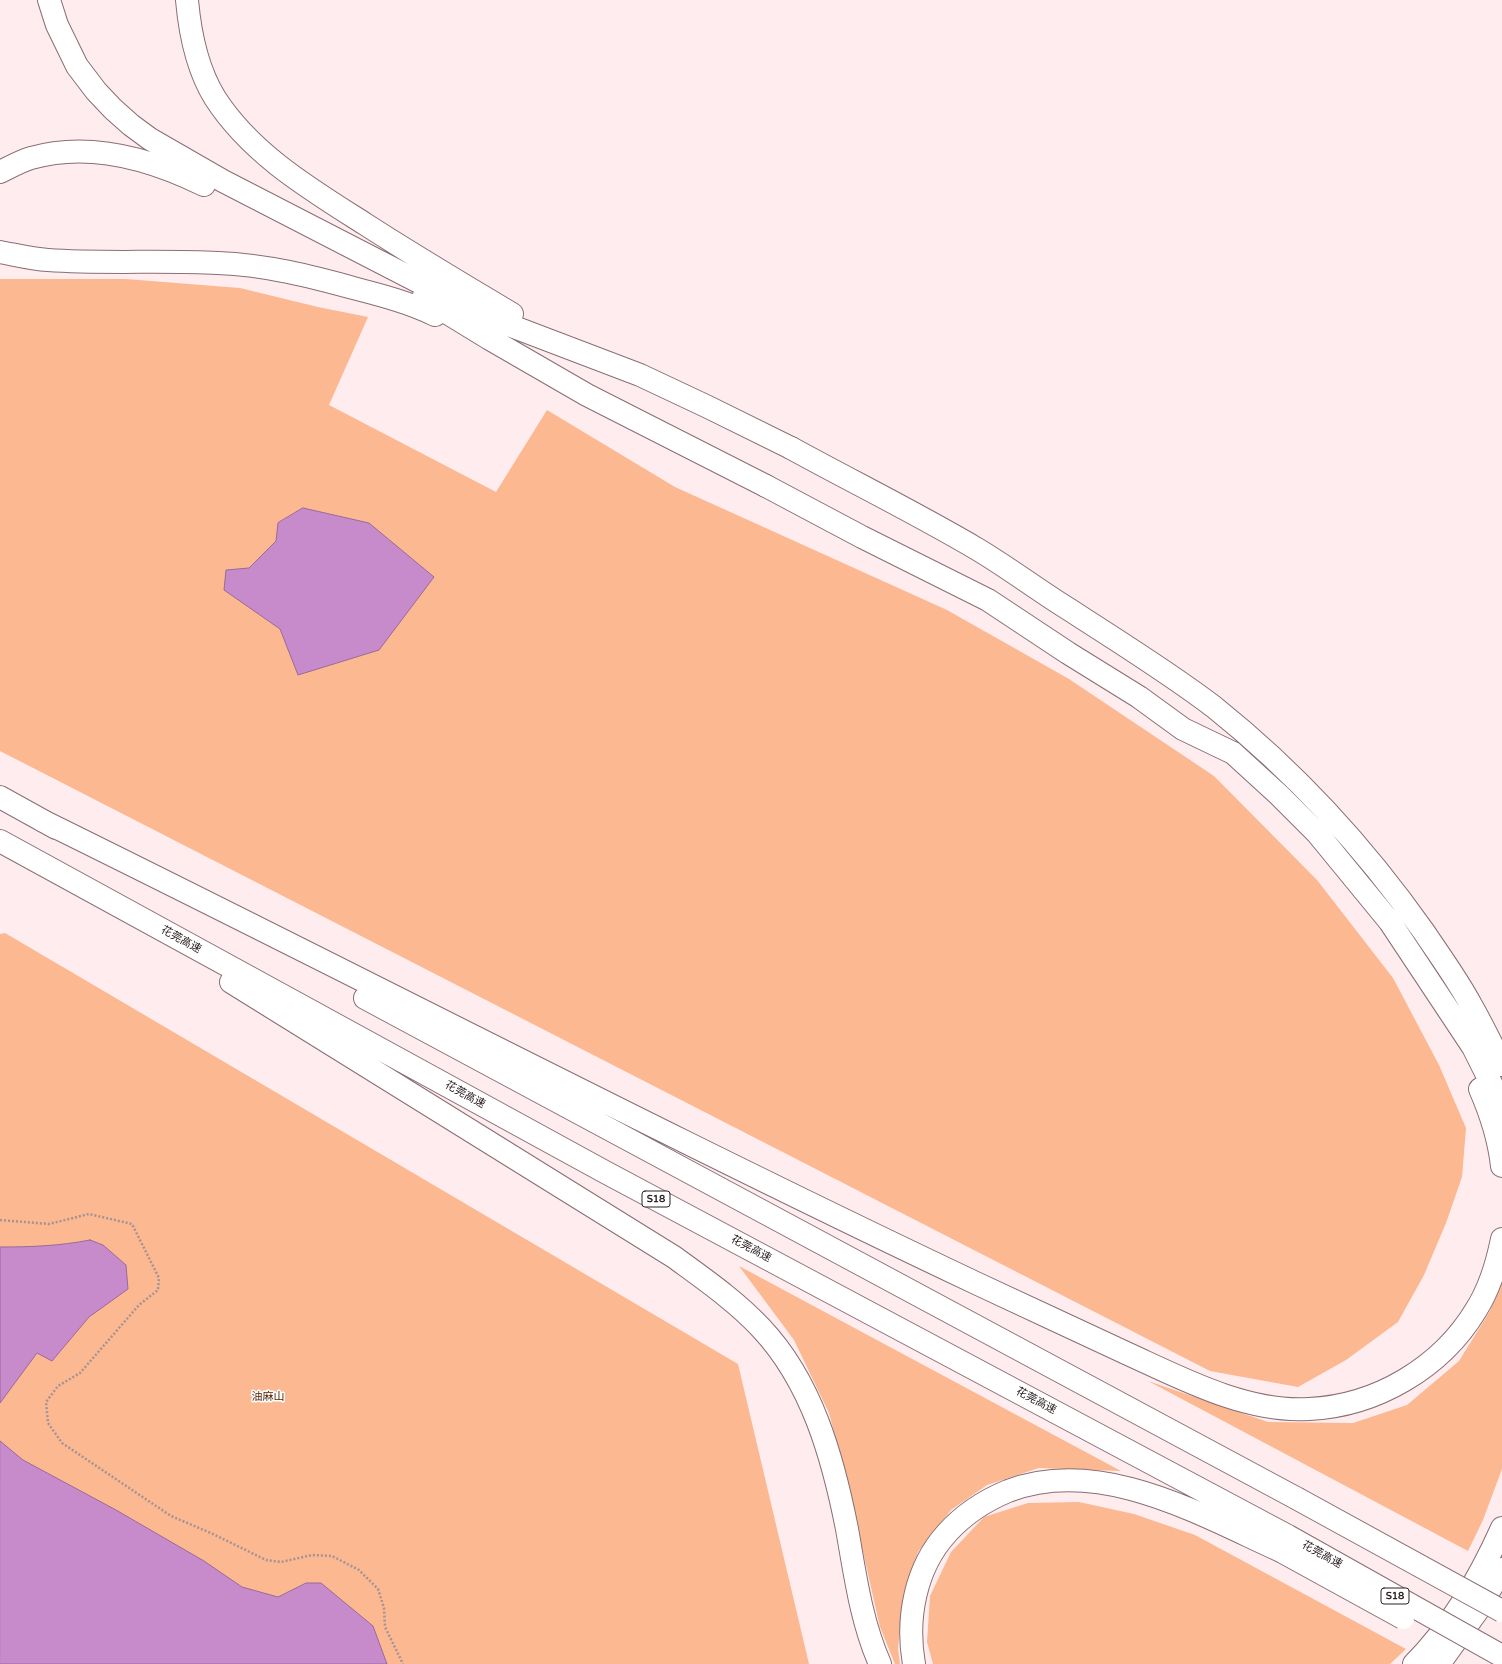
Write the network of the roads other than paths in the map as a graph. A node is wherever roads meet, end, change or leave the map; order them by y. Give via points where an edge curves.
1 (49, 0) edge
2 (187, 0) edge
3 (0, 172) edge
4 (0, 252) edge
5 (490, 339) junction
6 (566, 347) junction
7 (0, 797) edge
8 (43, 821) junction
9 (0, 840) edge
10 (28, 856) junction
11 (1432, 987) junction
12 (1502, 1065) edge
13 (1502, 1105) edge
14 (1502, 1166) edge
15 (1502, 1239) edge
16 (1502, 1528) edge
17 (1285, 1544) junction
18 (1502, 1569) edge
19 (1502, 1611) edge
20 (1502, 1656) edge
21 (880, 1664) edge
22 (914, 1664) edge
23 (1414, 1664) edge
24 (1439, 1664) edge
25 (1487, 1664) edge

1 - 6 main road via 57,25 77,66 113,109 150,139 223,181 485,316
2 - 6 main road via 189,26 202,72 230,120 252,143 307,187
3 - 5 main road via 30,159 53,153 106,153 135,158 214,190 344,256 419,296
4 - 5 main road via 46,260 217,263 288,271 415,306
5 - 11 main road via 593,398 988,600 1139,697 1183,729 1233,753 1317,833 1390,922
6 - 12 main road via 640,375 708,407 791,448 979,550 1214,708 1296,781 1370,860 1443,960 1471,1004
7 - 8 main road
8 - 15 main road via 774,1187 1102,1342 1229,1397 1277,1408 1309,1410 1356,1402 1414,1375 1438,1356 1476,1312 1493,1274
8 - 19 main road, bridge via 582,1116
9 - 10 main road, 花莞高速 / S18
10 - 17 main road, 花莞高速 / S18
10 - 21 main road via 668,1253 710,1283 761,1328 784,1358 815,1414 838,1489 862,1610
11 - 13 main road via 1473,1047
11 - 14 main road via 1488,1108 1500,1146
16 - 23 main road via 1462,1605
17 - 20 main road, 花莞高速 / S18, bridge
17 - 22 main road via 1127,1488 1083,1481 1036,1483 1016,1488 990,1498 970,1511 939,1542 921,1576 916,1594 911,1642
17 - 25 main road, bridge
18 - 24 main road via 1478,1610

